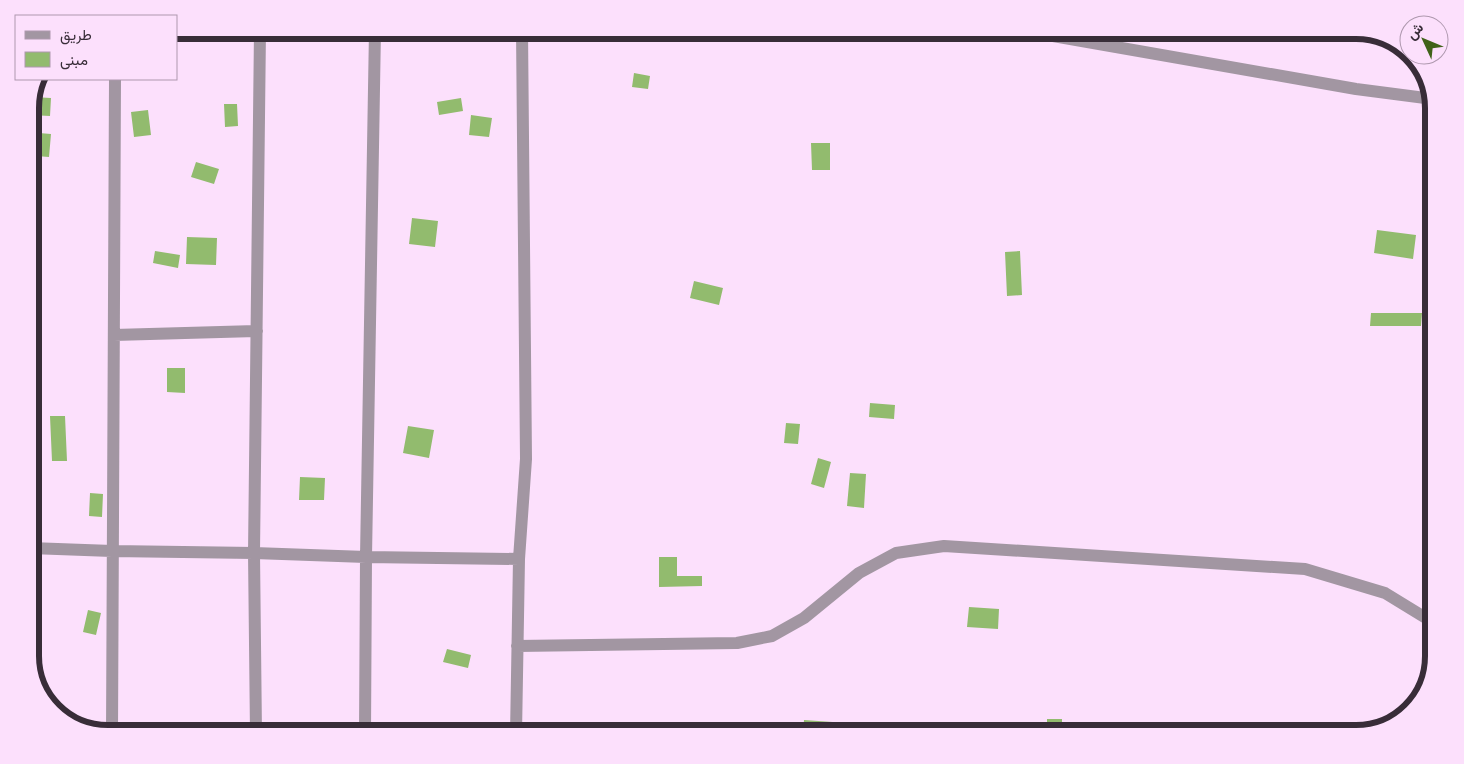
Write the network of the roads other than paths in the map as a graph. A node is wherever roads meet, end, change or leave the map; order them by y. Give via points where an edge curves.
1 (260, 39) edge
2 (375, 39) edge
3 (524, 39) edge
4 (1070, 39) edge
5 (115, 80) edge
6 (1424, 98) edge
7 (257, 331) junction
8 (114, 335) junction
9 (39, 548) edge
10 (112, 552) junction
11 (254, 553) junction
12 (366, 557) junction
13 (518, 559) junction
14 (1425, 617) edge
15 (518, 646) junction
16 (112, 725) edge
17 (256, 725) edge
18 (365, 725) edge
19 (516, 725) edge

1 - 7 street
2 - 12 street
3 - 13 street via 526,459
4 - 6 street
5 - 8 street
7 - 8 street
7 - 11 street
8 - 10 street
9 - 10 street
10 - 11 street
10 - 16 street
11 - 12 street
11 - 17 street
12 - 13 street
12 - 18 street
13 - 15 street
14 - 15 street via 1385,593 1305,569 944,546 896,553 859,573 804,618 772,636 738,643
15 - 19 street

